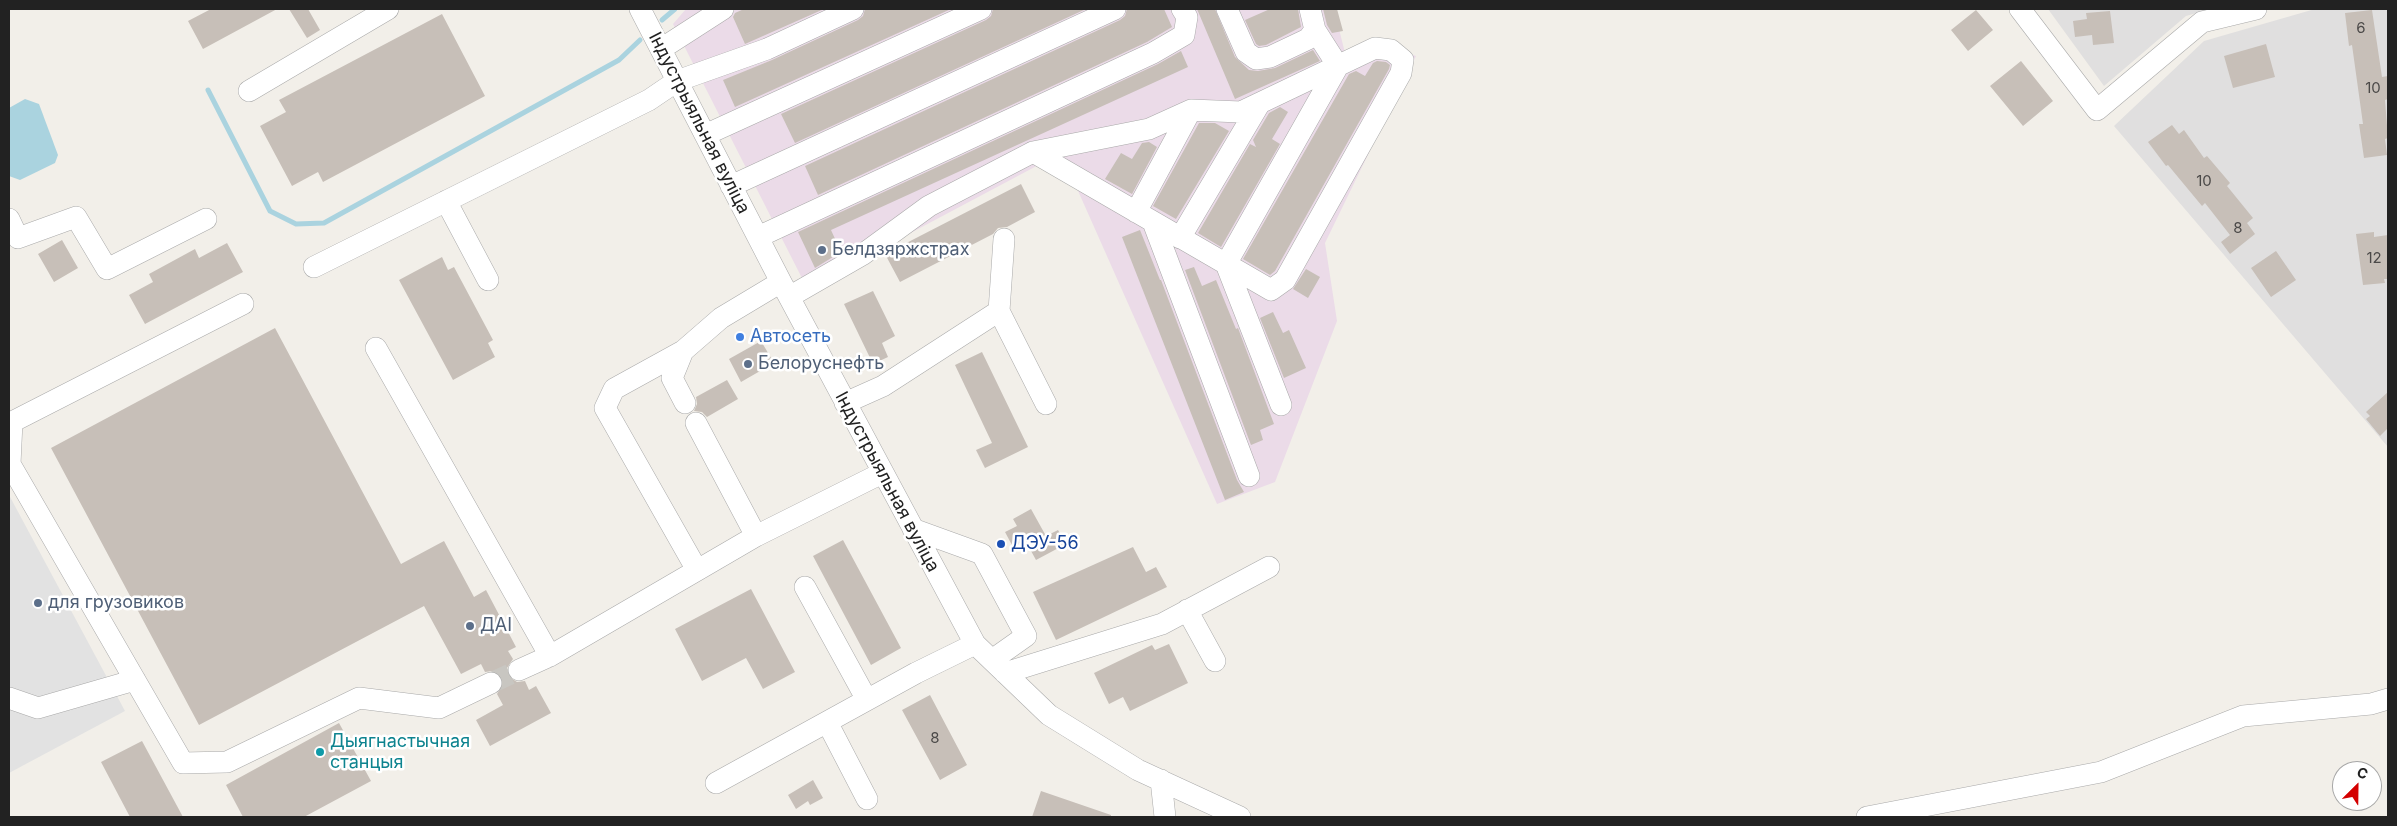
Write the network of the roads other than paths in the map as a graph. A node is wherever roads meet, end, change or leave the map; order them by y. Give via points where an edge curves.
1 (388, 9) edge
2 (640, 9) edge
3 (722, 9) edge
4 (853, 9) edge
5 (981, 9) edge
6 (1115, 9) edge
7 (1182, 9) edge
8 (1310, 9) edge
9 (2020, 9) edge
10 (2256, 9) edge
11 (1233, 11) edge
12 (1315, 30) junction
13 (661, 50) junction
14 (1338, 66) junction
15 (677, 81) junction
16 (249, 91) dead end
17 (1260, 104) junction
18 (1191, 110) junction
19 (705, 135) junction
20 (1033, 152) junction
21 (731, 186) junction
22 (446, 201) junction
23 (1144, 217) junction
24 (9, 219) edge
25 (206, 219) dead end
26 (758, 237) junction
27 (1180, 238) junction
28 (1004, 239) dead end
29 (1226, 264) junction
30 (314, 266) dead end
31 (488, 280) dead end
32 (785, 290) junction
33 (242, 304) dead end
34 (999, 311) junction
35 (376, 348) dead end
36 (683, 351) junction
37 (685, 403) dead end
38 (845, 403) junction
39 (1046, 404) dead end
40 (1280, 405) dead end
41 (696, 423) dead end
42 (9, 465) edge
43 (882, 473) junction
44 (1250, 476) dead end
45 (913, 529) junction
46 (756, 536) junction
47 (1269, 566) dead end
48 (697, 570) junction
49 (805, 587) dead end
50 (1187, 610) junction
51 (975, 644) junction
52 (550, 656) junction
53 (1215, 661) dead end
54 (998, 666) junction
55 (519, 670) tunnel mouth
56 (135, 680) junction
57 (491, 683) tunnel mouth
58 (9, 698) edge
59 (2388, 699) edge
60 (867, 700) junction
61 (827, 722) junction
62 (1161, 780) junction
63 (716, 784) dead end
64 (867, 799) dead end
65 (1165, 817) edge
66 (1240, 817) edge
67 (1867, 817) edge

1 - 16 street
2 - 13 street, Індустрыяльная вуліца
3 - 13 street
4 - 15 street via 767,49
5 - 19 street
6 - 21 street
7 - 26 street via 1187,17 1184,35 1154,53
8 - 12 street
9 - 10 street via 2097,110 2202,22
11 - 12 street via 1246,52 1256,58 1270,57 1308,39
12 - 14 street
13 - 15 street, Індустрыяльная вуліца
14 - 17 street
14 - 29 street
14 - 29 street via 1375,48 1391,50 1403,60 1401,73 1285,280 1271,290
15 - 19 street, Індустрыяльная вуліца
15 - 22 street via 649,100
17 - 18 street via 1241,112
17 - 27 street
18 - 20 street via 1149,129
18 - 23 street
19 - 21 street, Індустрыяльная вуліца
20 - 23 street
20 - 32 street via 928,206 862,255
21 - 26 street, Індустрыяльная вуліца
22 - 30 street
22 - 31 street
23 - 27 street
23 - 44 street
24 - 25 street via 18,238 76,217 107,269
26 - 32 street, Індустрыяльная вуліца
27 - 29 street
28 - 34 street
29 - 40 street
32 - 36 street via 721,318
32 - 38 street, Індустрыяльная вуліца
33 - 42 street via 12,422
34 - 38 street via 883,386
34 - 39 street
35 - 52 street
36 - 37 street via 672,378
36 - 48 street via 614,389 606,408
38 - 43 street, Індустрыяльная вуліца
41 - 46 street
42 - 56 street
43 - 45 street, Індустрыяльная вуліца
43 - 46 street
45 - 51 street, Індустрыяльная вуліца
45 - 54 street via 982,554 1026,636
46 - 48 street
47 - 50 street
48 - 52 street
49 - 60 street
50 - 53 street
50 - 54 street via 1162,624
51 - 54 street, Індустрыяльная вуліца
51 - 60 street
52 - 55 street
54 - 62 street, Індустрыяльная вуліца via 1049,715 1138,770
56 - 57 street via 183,762 227,762 359,698 439,708
56 - 58 street via 38,708
59 - 67 street via 2371,704 2243,716 2101,772
60 - 61 street
61 - 63 street
61 - 64 street
62 - 65 street
62 - 66 street, Індустрыяльная вуліца

